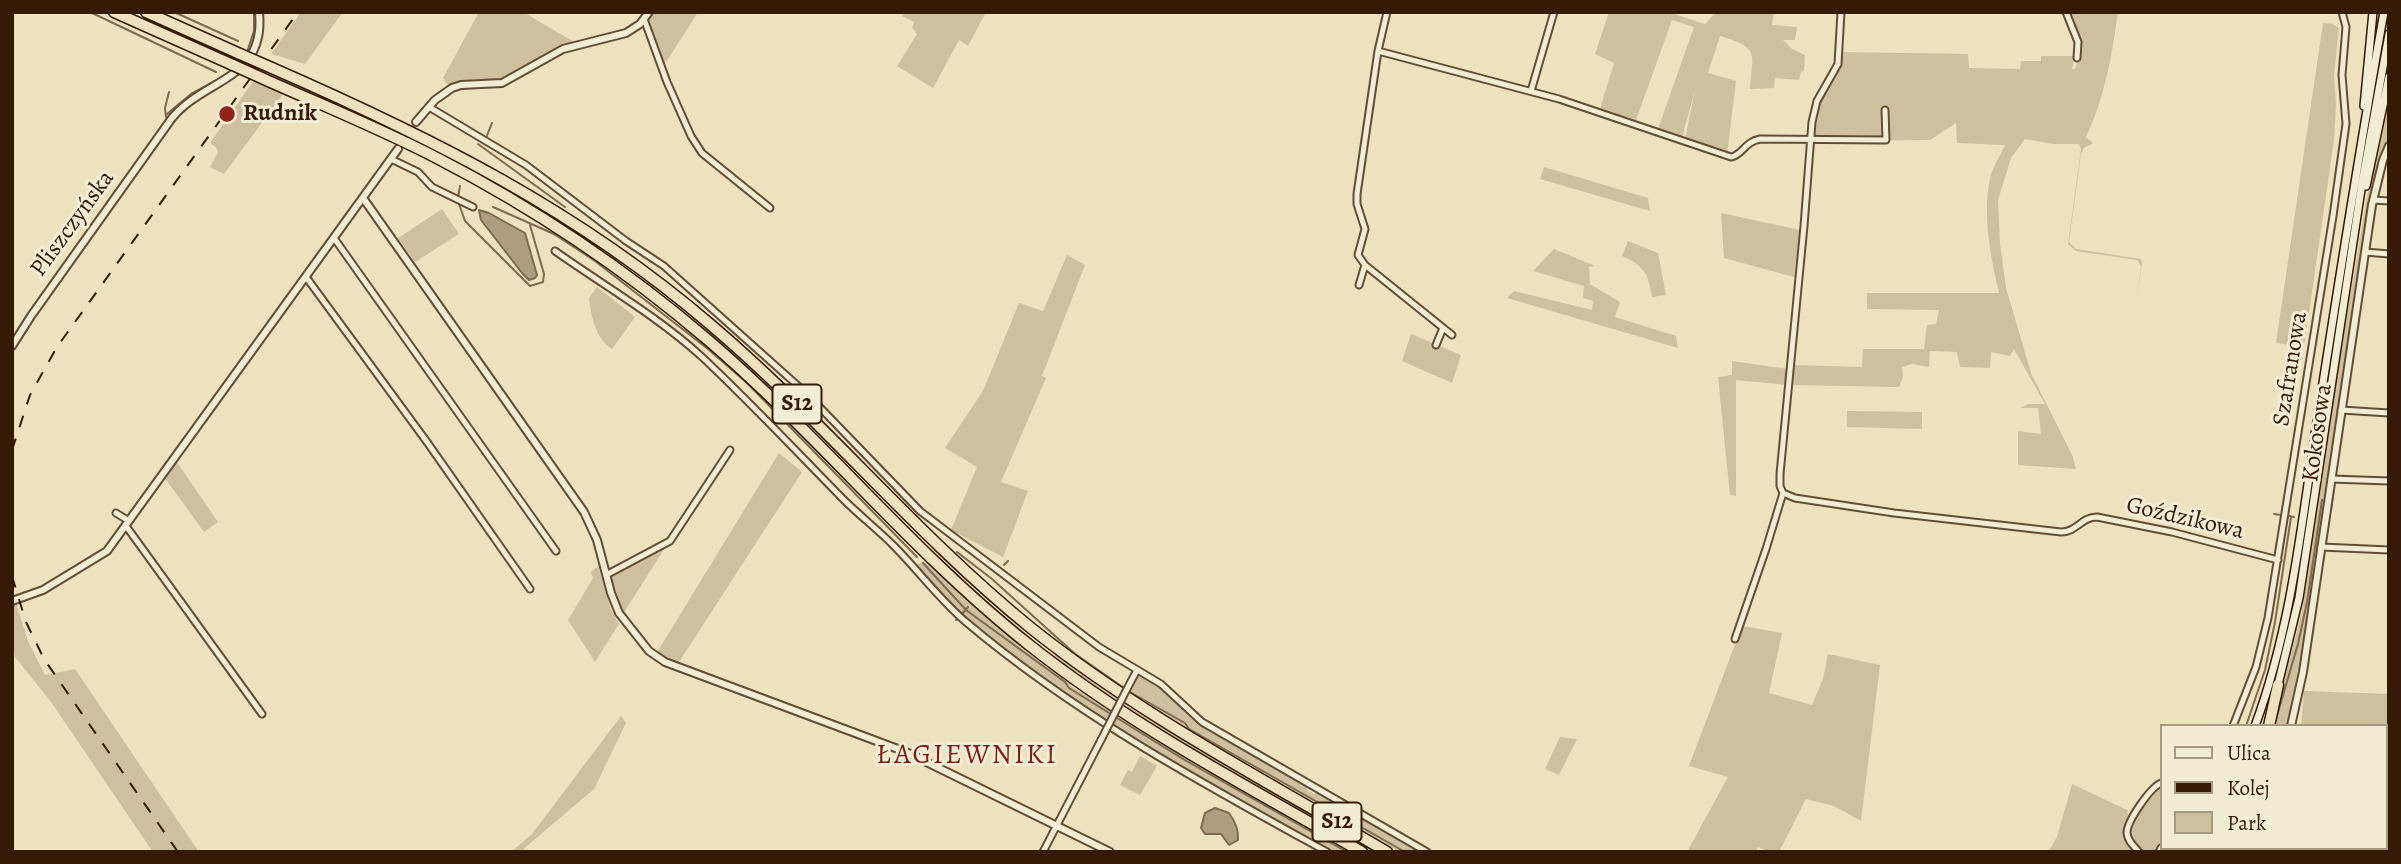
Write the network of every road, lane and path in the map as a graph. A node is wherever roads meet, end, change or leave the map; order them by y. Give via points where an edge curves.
1 (114, 12) edge
2 (146, 12) edge
3 (259, 12) edge
4 (649, 12) edge
5 (1387, 12) edge
6 (1555, 12) edge
7 (1842, 12) edge
8 (2066, 12) edge
9 (2342, 12) edge
10 (2373, 12) edge
11 (2384, 12) edge
12 (644, 19) junction
13 (2389, 34) edge
14 (1378, 51) junction
15 (2077, 58) dead end
16 (2389, 77) edge
17 (1531, 91) junction
18 (2386, 102) edge
19 (429, 107) junction
20 (1885, 110) dead end
21 (416, 122) dead end
22 (2362, 134) junction
23 (1810, 140) junction
24 (2389, 146) edge
25 (398, 149) dead end
26 (391, 159) junction
27 (363, 198) junction
28 (2373, 200) junction
29 (2389, 201) edge
30 (473, 207) dead end
31 (771, 208) dead end
32 (2357, 214) junction
33 (334, 238) junction
34 (555, 251) dead end
35 (2365, 252) junction
36 (2389, 254) edge
37 (1365, 265) junction
38 (306, 277) junction
39 (1359, 285) dead end
40 (1443, 328) junction
41 (1452, 335) dead end
42 (1436, 345) dead end
43 (12, 346) edge
44 (2341, 410) junction
45 (2389, 413) edge
46 (730, 450) dead end
47 (2331, 479) junction
48 (2389, 481) edge
49 (1783, 493) junction
50 (117, 513) dead end
51 (127, 523) junction
52 (2321, 547) junction
53 (2389, 550) edge
54 (556, 551) dead end
55 (2278, 560) junction
56 (606, 575) junction
57 (530, 589) dead end
58 (12, 601) edge
59 (1735, 639) dead end
60 (1137, 670) junction
61 (2278, 685) junction
62 (262, 714) dead end
63 (2234, 724) edge
64 (2256, 724) edge
65 (2265, 724) edge
66 (2269, 724) edge
67 (2291, 724) edge
68 (2160, 784) edge
69 (1056, 825) junction
70 (1043, 852) edge
71 (1110, 852) edge
72 (1328, 852) edge
73 (1362, 852) edge
74 (1387, 852) edge
75 (1427, 852) edge
76 (2139, 852) edge

1 - 73 highway, S12, bridge via 384,132 561,229 619,269 732,360 940,568 1029,645 1141,723
2 - 74 highway, S12, bridge via 466,158 622,255 760,369 948,556 1033,629 1145,709
3 - 43 street, Pliszczyńska via 258,36 243,66 189,101 167,125
4 - 12 street
5 - 14 street
6 - 17 street
7 - 23 street via 1838,64 1816,104
8 - 15 street via 2078,42
9 - 55 street, Szafranowa via 2346,124
10 - 22 main road
11 - 22 main road
12 - 19 street via 616,37 559,51 502,83 454,87
12 - 31 street via 671,92 702,153
13 - 32 main road
14 - 17 street
14 - 37 street via 1357,194 1365,229 1358,255
16 - 18 main road
17 - 23 street via 1729,157 1757,140
18 - 32 main road
19 - 21 street
19 - 60 street via 526,165 664,266 806,393 927,517
20 - 23 street via 1886,140
22 - 64 main road via 2291,595
23 - 49 street via 1780,474
24 - 28 street, Kokosowa
25 - 26 street
26 - 27 street
26 - 30 street
27 - 33 street
27 - 56 street via 584,512
28 - 29 street
28 - 35 street, Kokosowa
32 - 61 main road via 2300,587
33 - 38 street
33 - 54 street
34 - 72 street via 698,354 896,548 950,608 989,640 1155,756
35 - 36 street
35 - 44 street, Kokosowa
37 - 39 street
37 - 40 street
38 - 51 street
38 - 57 street
40 - 41 street
40 - 42 street
44 - 45 street
44 - 47 street, Kokosowa
46 - 56 street via 670,541
47 - 48 street
47 - 52 street, Kokosowa
49 - 55 street, Goździkowa via 1881,511 2061,532 2094,517
49 - 59 street
50 - 51 street
51 - 58 street via 102,556 35,594
51 - 62 street
52 - 53 street
52 - 67 street, Kokosowa
55 - 63 street, Szafranowa via 2262,646
56 - 69 street via 622,618 660,659 898,748
60 - 69 street, bridge
60 - 75 street via 1166,688 1202,722
61 - 65 main road
61 - 66 highway
68 - 76 street via 2152,788 2128,826 2128,838
69 - 70 street
69 - 71 street

